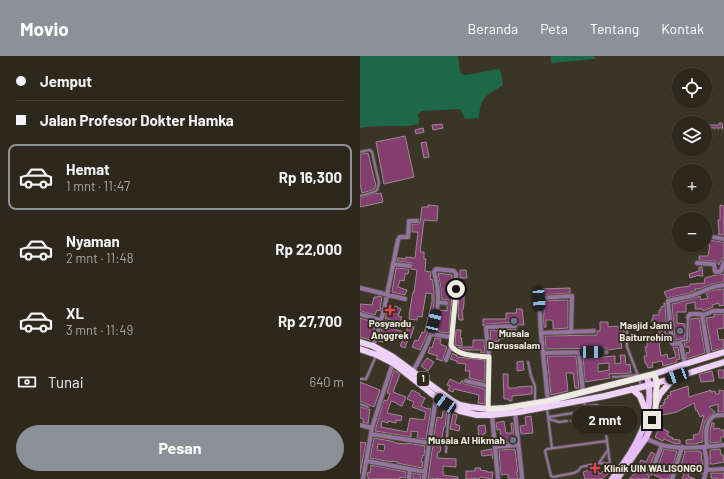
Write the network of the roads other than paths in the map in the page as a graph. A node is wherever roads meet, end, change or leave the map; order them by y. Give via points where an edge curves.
1 (360, 152) edge
2 (360, 196) edge
3 (417, 221) dead end
4 (712, 237) edge
5 (724, 239) edge
6 (724, 262) edge
7 (697, 263) dead end
8 (393, 264) junction
9 (410, 266) dead end
10 (724, 285) edge
11 (360, 288) edge
12 (387, 295) junction
13 (406, 299) dead end
14 (438, 302) junction
15 (446, 303) dead end
16 (724, 311) edge
17 (360, 314) edge
18 (702, 315) junction
19 (688, 316) joint
20 (381, 321) junction
21 (392, 324) dead end
22 (627, 324) dead end
23 (515, 326) dead end
24 (594, 331) dead end
25 (571, 332) junction
26 (541, 333) junction
27 (431, 334) junction
28 (451, 337) junction
29 (360, 342) edge
30 (679, 343) junction
31 (373, 346) junction
32 (451, 347) junction
33 (360, 349) edge
34 (579, 352) junction
35 (606, 352) dead end
36 (724, 352) edge
37 (543, 353) junction
38 (377, 355) junction
39 (489, 357) junction
40 (709, 357) junction
41 (446, 360) dead end
42 (528, 362) dead end
43 (724, 362) edge
44 (393, 363) junction
45 (685, 364) junction
46 (413, 372) junction
47 (654, 374) junction
48 (647, 376) junction
49 (677, 376) junction
50 (638, 377) junction
51 (613, 378) dead end
52 (360, 379) edge
53 (466, 381) dead end
54 (657, 382) junction
55 (650, 385) junction
56 (488, 386) junction
57 (641, 387) junction
58 (632, 389) junction
59 (583, 392) junction
60 (436, 397) junction
61 (582, 400) junction
62 (536, 403) junction
63 (360, 404) edge
64 (548, 404) junction
65 (656, 404) junction
66 (450, 406) junction
67 (368, 407) dead end
68 (623, 408) dead end
69 (513, 411) junction
70 (490, 412) junction
71 (601, 412) junction
72 (592, 414) junction
73 (647, 414) junction
74 (724, 415) edge
75 (549, 418) junction
76 (567, 421) dead end
77 (572, 421) dead end
78 (360, 425) edge
79 (372, 428) junction
80 (371, 434) junction
81 (643, 437) junction
82 (607, 441) junction
83 (429, 443) junction
84 (518, 445) junction
85 (662, 445) junction
86 (724, 445) edge
87 (682, 447) junction
88 (705, 447) junction
89 (495, 448) junction
90 (552, 448) junction
91 (609, 449) junction
92 (446, 452) dead end
93 (366, 462) junction
94 (360, 463) edge
95 (599, 463) junction
96 (610, 464) junction
97 (410, 469) junction
98 (724, 469) edge
99 (707, 470) junction
100 (621, 471) junction
101 (425, 472) junction
102 (651, 473) dead end
103 (363, 479) edge
104 (409, 479) edge
105 (424, 479) edge
106 (498, 479) edge
107 (521, 479) edge
108 (612, 479) edge
109 (617, 479) edge
110 (672, 479) edge
111 (704, 479) edge

1 - 2 lane via 372,152 379,183 377,190
3 - 8 street via 409,221 408,237 399,237
4 - 5 street
6 - 7 street via 721,271 716,272 714,264
8 - 9 street
8 - 12 street
10 - 30 street via 667,302 672,343
11 - 12 street
12 - 13 street
12 - 20 street
14 - 15 street
14 - 27 street
14 - 28 street via 434,271 454,271 455,303
16 - 18 street
17 - 20 street
18 - 19 street
18 - 40 street
19 - 30 lane via 688,340
20 - 21 street
20 - 31 street
22 - 50 lane via 627,347
23 - 39 street via 487,327
24 - 25 street
25 - 26 street
25 - 26 street via 572,296 539,298
26 - 37 street
27 - 28 street
27 - 46 street
28 - 32 street
29 - 31 highway, 1
30 - 45 street via 682,346
31 - 46 highway, 1
32 - 39 street via 464,354
32 - 41 street
33 - 38 highway, 1
34 - 35 street
34 - 37 street
34 - 59 street
36 - 40 highway, 1
37 - 64 street
38 - 44 highway, 1
38 - 52 lane via 366,379
39 - 56 street
40 - 45 highway, 1
42 - 62 lane via 535,386
43 - 49 highway, 1
44 - 60 highway, 1
44 - 79 street
45 - 47 highway, 1
46 - 70 highway, 1 via 460,405
47 - 48 highway, 1
47 - 54 main road
48 - 50 highway, 1
48 - 55 main road
49 - 54 highway, 1
49 - 65 highway via 660,394
50 - 51 lane
50 - 57 lane
50 - 59 highway, 1
53 - 56 street
54 - 55 highway, 1
54 - 65 main road
55 - 57 highway, 1
55 - 73 main road
56 - 70 street
57 - 58 highway, 1
58 - 61 highway, 1
58 - 73 highway via 640,396
59 - 64 highway, 1
60 - 66 highway, 1
60 - 83 street
61 - 64 highway, 1
61 - 71 lane via 586,406 599,406
62 - 64 highway, 1
62 - 69 highway, 1
63 - 67 lane
64 - 69 highway, 1
64 - 75 lane
65 - 81 main road via 655,413
66 - 70 highway, 1 via 477,415
66 - 92 lane
68 - 71 lane
69 - 70 highway, 1
69 - 84 street
70 - 89 street
71 - 72 lane
71 - 82 lane
72 - 75 lane via 580,412
72 - 77 lane via 589,418
73 - 81 main road
74 - 88 street via 714,416 708,424
75 - 76 lane via 559,422
75 - 90 lane
78 - 79 street
79 - 80 street
80 - 83 street
80 - 93 street
81 - 85 street
81 - 100 main road
82 - 90 lane
82 - 91 lane
83 - 101 street
84 - 89 street
84 - 107 street
85 - 87 street
85 - 102 street
86 - 88 street
87 - 88 street
87 - 110 street
88 - 99 street
89 - 106 street
90 - 95 lane via 545,451 552,477 574,473 581,467
91 - 95 lane
91 - 96 lane
93 - 94 street
93 - 97 street
93 - 103 street
95 - 96 lane
96 - 100 lane
97 - 101 street
97 - 104 street
98 - 99 street
99 - 111 street
100 - 108 main road
100 - 109 main road
101 - 105 street

